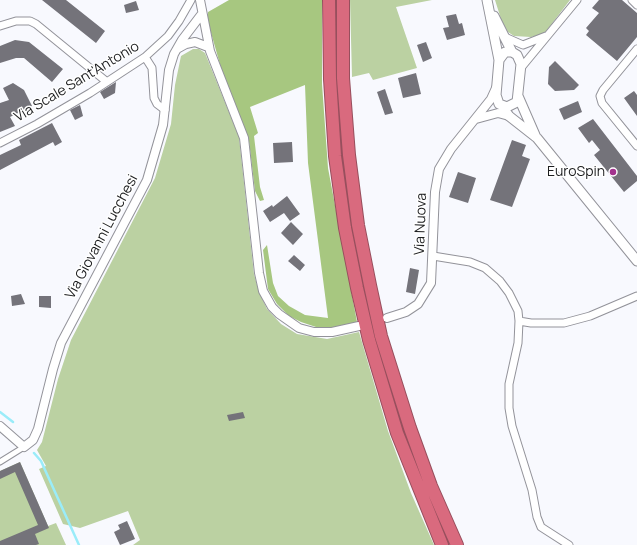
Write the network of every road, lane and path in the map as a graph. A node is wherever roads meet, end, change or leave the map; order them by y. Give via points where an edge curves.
1 (191, 0) edge
2 (200, 0) edge
3 (329, 0) edge
4 (343, 0) edge
5 (488, 0) edge
6 (577, 0) edge
7 (632, 0) edge
8 (637, 5) edge
9 (201, 15) junction
10 (0, 26) edge
11 (549, 34) junction
12 (506, 37) junction
13 (523, 45) junction
14 (208, 47) junction
15 (177, 49) junction
16 (637, 49) edge
17 (512, 52) junction
18 (145, 57) junction
19 (499, 60) junction
20 (519, 69) junction
21 (107, 82) junction
22 (497, 87) junction
23 (518, 96) junction
24 (165, 110) junction
25 (500, 110) junction
26 (476, 119) junction
27 (536, 138) junction
28 (0, 143) edge
29 (637, 146) edge
30 (433, 256) junction
31 (637, 261) edge
32 (637, 296) edge
33 (387, 318) dead end
34 (519, 320) junction
35 (359, 326) dead end
36 (0, 426) edge
37 (24, 448) junction
38 (0, 462) edge
39 (442, 545) edge
40 (457, 545) edge
41 (569, 545) edge

1 - 18 street, Via Scale Sant'Antonio via 180,21 168,36
2 - 9 street
3 - 39 highway via 330,79 335,156 357,288 370,346 397,433
4 - 40 highway via 343,78 349,155 358,225 370,285 381,336 410,428 431,486
5 - 12 main road
5 - 19 main road
6 - 11 street
7 - 8 street
9 - 14 street
9 - 15 street, Via Giovanni Lucchesi
10 - 21 street via 16,21 30,21 36,24
11 - 13 street
11 - 20 street
12 - 13 street
12 - 17 main road
13 - 17 street
14 - 15 street via 195,42
14 - 35 street via 244,138 263,291 279,314 299,328 314,332 332,332
15 - 24 street, Via Giovanni Lucchesi via 170,70
16 - 29 street via 600,96 602,103
17 - 19 main road via 505,52
17 - 20 main road via 521,64
18 - 21 street, Via Scale Sant'Antonio
18 - 24 street via 152,68 154,98
19 - 22 main road
20 - 23 main road
21 - 28 street, Via Scale Sant'Antonio
22 - 25 main road
22 - 26 street, Via Nuova
23 - 25 main road via 517,102
23 - 27 main road
24 - 37 street, Via Giovanni Lucchesi via 147,180 62,343 53,368 38,430 33,440
25 - 26 street
25 - 27 main road
26 - 30 street, Via Nuova via 451,148 439,169 435,192
27 - 31 main road
30 - 33 street, Via Nuova via 431,283 418,304 406,312
30 - 34 street via 470,262 485,268 509,293 518,311
32 - 34 street via 590,316 564,323 531,323
34 - 41 street via 518,343 508,384 512,426 541,527
36 - 37 street
37 - 38 street

